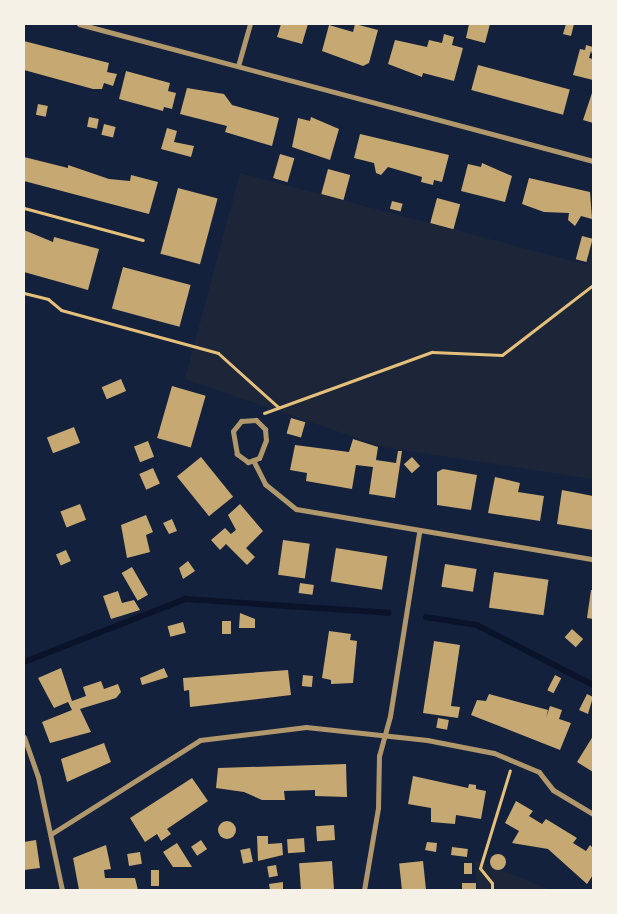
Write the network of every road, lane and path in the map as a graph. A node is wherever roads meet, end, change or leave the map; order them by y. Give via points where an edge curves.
1 (79, 24) edge
2 (250, 24) edge
3 (238, 66) junction
4 (593, 161) edge
5 (24, 208) edge
6 (143, 240) dead end
7 (593, 285) edge
8 (24, 292) edge
9 (278, 407) junction
10 (256, 420) junction
11 (254, 462) junction
12 (419, 532) junction
13 (593, 559) edge
14 (24, 737) edge
15 (384, 739) junction
16 (513, 761) junction
17 (593, 814) edge
18 (51, 834) junction
19 (62, 890) edge
20 (364, 890) edge
21 (492, 890) edge

1 - 3 street
2 - 3 street
3 - 4 street
5 - 6 path
7 - 9 path via 502,355 432,352
8 - 9 path via 48,298 61,310 218,353
9 - 10 path
10 - 11 street via 266,434 262,453
10 - 11 street via 242,421 232,436 242,460
11 - 12 street via 265,484 296,509
12 - 13 street
12 - 15 street
14 - 18 street
15 - 16 street via 427,740
15 - 18 street via 306,727 200,740
15 - 20 street via 376,773 378,808
16 - 17 street via 539,772 553,790
16 - 21 path via 480,868 492,882
18 - 19 street

